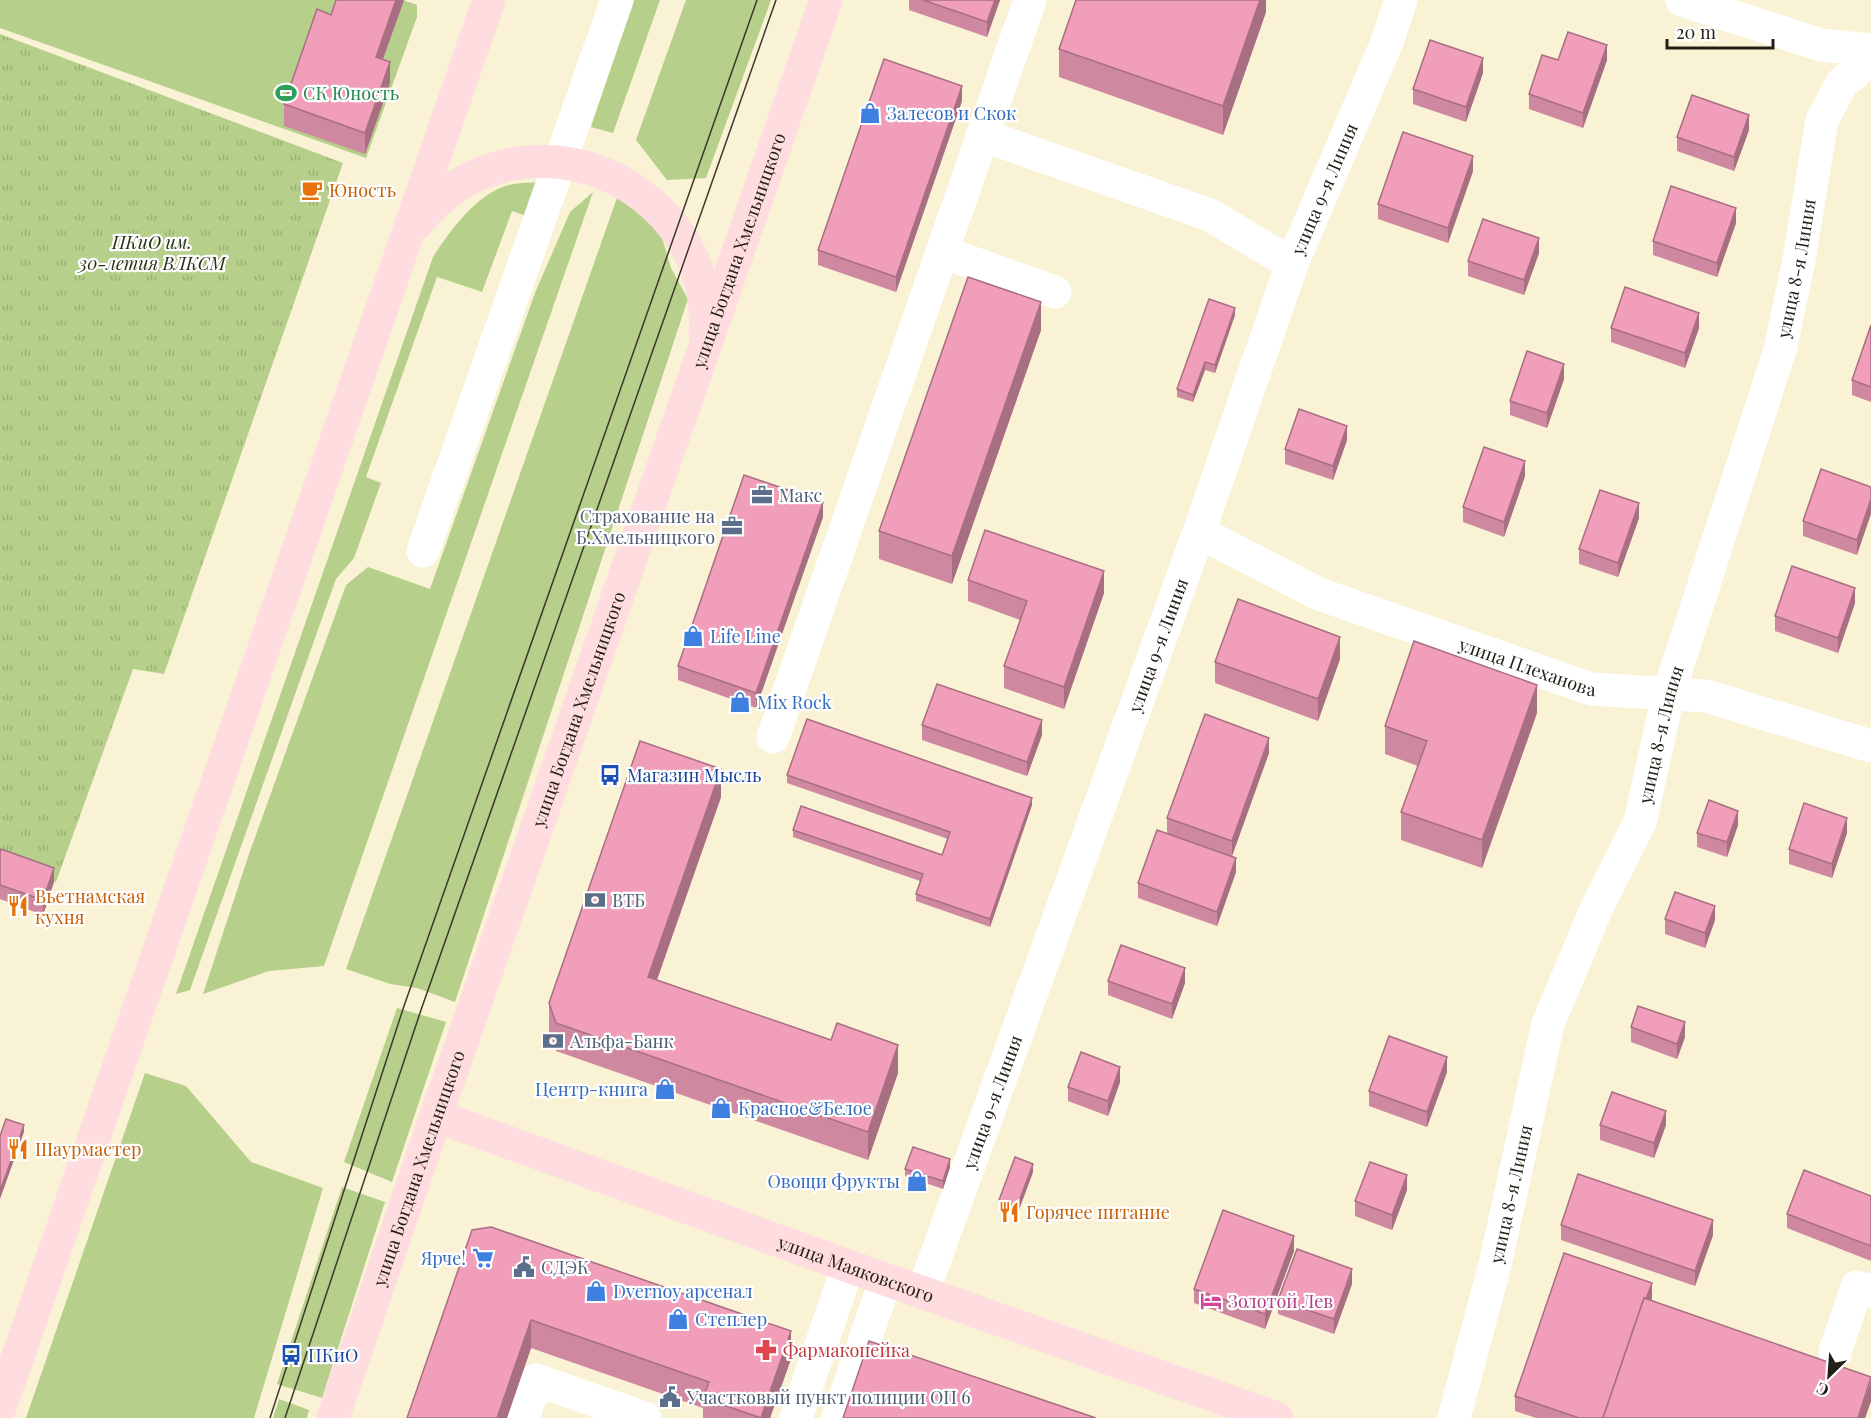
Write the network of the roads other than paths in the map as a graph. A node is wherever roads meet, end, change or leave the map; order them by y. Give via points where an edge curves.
1 (489, 0) edge
2 (617, 0) edge
3 (826, 0) edge
4 (1030, 0) edge
5 (1401, 0) edge
6 (1682, 0) edge
7 (1871, 50) edge
8 (1871, 59) edge
9 (982, 135) junction
10 (560, 161) junction
11 (408, 233) junction
12 (942, 252) junction
13 (1292, 264) junction
14 (1055, 292) dead end
15 (703, 352) junction
16 (1199, 532) junction
17 (423, 551) dead end
18 (1669, 692) junction
19 (773, 737) dead end
20 (1871, 746) edge
21 (436, 1116) junction
22 (848, 1266) junction
23 (886, 1279) junction
24 (922, 1292) junction
25 (1871, 1292) edge
26 (1835, 1350) dead end
27 (0, 1408) edge
28 (333, 1418) edge
29 (523, 1418) edge
30 (645, 1418) edge
31 (796, 1418) edge
32 (838, 1418) edge
33 (1277, 1418) edge
34 (1454, 1418) edge

1 - 11 main road
2 - 10 street
3 - 15 main road, улица Богдана Хмельницкого
4 - 9 street
5 - 13 street, улица 9-я Линия via 1387,42
6 - 7 street via 1821,45
8 - 18 street, улица 8-я Линия via 1842,83 1822,120 1806,225 1780,350
9 - 12 street
9 - 13 street via 1210,215
10 - 11 main road via 516,163 474,176 437,200
10 - 15 main road via 605,173 633,188 677,230 701,283 706,318
10 - 17 street
11 - 27 main road
12 - 14 street
12 - 19 street
13 - 16 street, улица 9-я Линия
15 - 21 main road, улица Богдана Хмельницкого
16 - 18 street, улица Плеханова via 1319,594 1488,654 1591,689
16 - 24 street, улица 9-я Линия
18 - 20 street, улица Плеханова via 1707,696
18 - 34 street, улица 8-я Линия via 1640,822 1598,905 1548,1024 1495,1265
21 - 22 main road, улица Маяковского
21 - 28 main road, улица Богдана Хмельницкого
22 - 23 main road, улица Маяковского
22 - 31 street
23 - 24 main road, улица Маяковского
23 - 32 street
24 - 33 main road, улица Маяковского
25 - 26 street via 1857,1287
29 - 30 street via 536,1380

